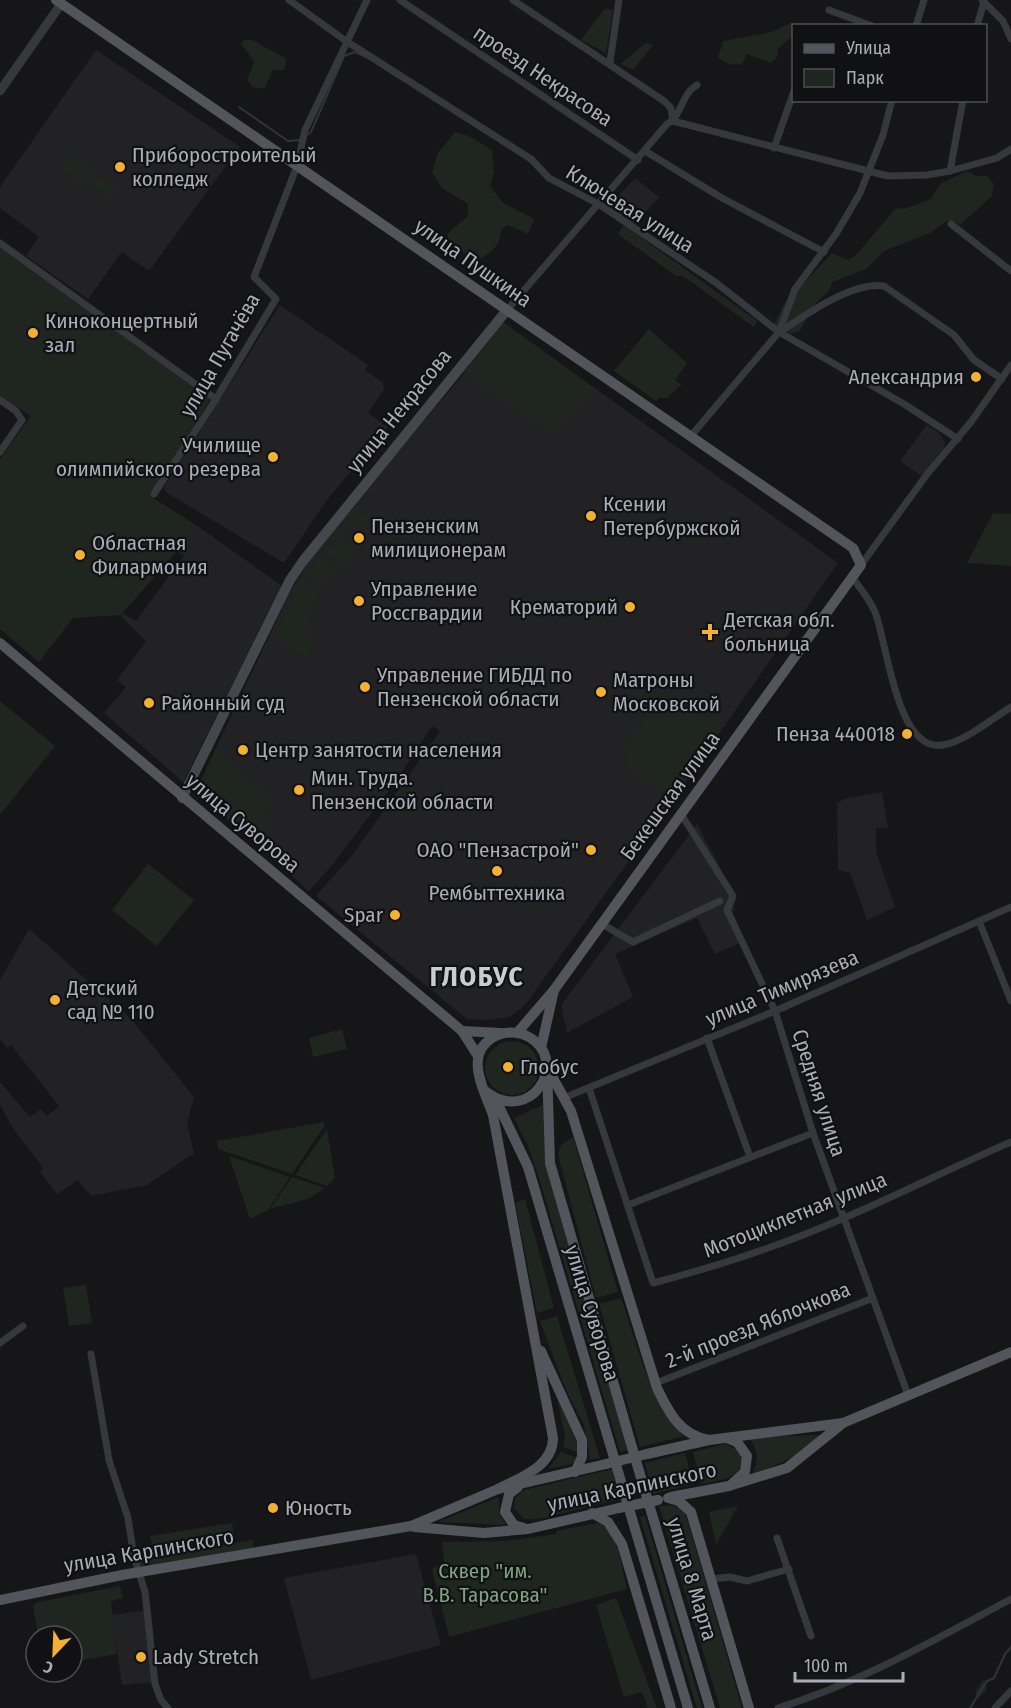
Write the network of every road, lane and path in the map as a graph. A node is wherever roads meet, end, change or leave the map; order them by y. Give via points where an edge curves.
1 (289, 0) edge
2 (367, 0) edge
3 (400, 0) edge
4 (513, 0) edge
5 (924, 0) edge
6 (60, 1) edge
7 (622, 1) edge
8 (983, 1) edge
9 (829, 10) dead end
10 (867, 24) edge
11 (917, 24) edge
12 (977, 24) edge
13 (1011, 39) edge
14 (346, 40) junction
15 (610, 62) junction
16 (697, 85) dead end
17 (0, 91) edge
18 (792, 97) edge
19 (891, 102) edge
20 (963, 102) edge
21 (673, 121) junction
22 (774, 148) junction
23 (645, 151) junction
24 (1009, 151) edge
25 (638, 160) junction
26 (297, 166) junction
27 (868, 171) junction
28 (950, 171) junction
29 (600, 205) junction
30 (951, 224) dead end
31 (0, 243) edge
32 (824, 252) junction
33 (1011, 271) edge
34 (507, 310) junction
35 (779, 332) junction
36 (1011, 365) edge
37 (1002, 379) junction
38 (216, 399) junction
39 (0, 400) edge
40 (690, 436) junction
41 (958, 439) junction
42 (0, 452) edge
43 (154, 494) dead end
44 (861, 565) junction
45 (852, 577) junction
46 (0, 642) edge
47 (1011, 707) edge
48 (182, 798) junction
49 (681, 814) junction
50 (720, 901) dead end
51 (1011, 907) edge
52 (979, 921) junction
53 (602, 924) junction
54 (554, 990) junction
55 (1011, 1001) edge
56 (775, 1011) junction
57 (462, 1031) junction
58 (505, 1033) junction
59 (517, 1033) junction
60 (706, 1038) junction
61 (541, 1047) junction
62 (478, 1056) junction
63 (547, 1066) junction
64 (589, 1089) junction
65 (485, 1091) junction
66 (566, 1097) junction
67 (495, 1098) junction
68 (813, 1133) junction
69 (1011, 1142) edge
70 (750, 1157) junction
71 (628, 1205) junction
72 (844, 1218) junction
73 (873, 1298) junction
74 (23, 1326) dead end
75 (533, 1335) junction
76 (0, 1343) edge
77 (1011, 1352) edge
78 (91, 1354) dead end
79 (656, 1383) junction
80 (908, 1395) junction
81 (843, 1423) junction
82 (726, 1438) junction
83 (709, 1440) junction
84 (636, 1461) joint
85 (575, 1472) junction
86 (518, 1486) junction
87 (729, 1486) junction
88 (498, 1489) junction
89 (700, 1492) junction
90 (663, 1499) junction
91 (691, 1512) junction
92 (592, 1513) junction
93 (411, 1527) junction
94 (528, 1529) junction
95 (777, 1538) dead end
96 (639, 1543) joint
97 (789, 1569) junction
98 (138, 1572) junction
99 (711, 1579) junction
100 (1011, 1599) edge
101 (0, 1600) edge
102 (811, 1636) dead end
103 (1011, 1691) edge
104 (168, 1708) edge
105 (671, 1708) edge
106 (688, 1708) edge
107 (710, 1708) edge
108 (750, 1708) edge
109 (778, 1708) edge
110 (995, 1708) edge

1 - 14 street, Ключевая улица
2 - 14 street, улица Пугачёва
3 - 25 street, проезд Некрасова
4 - 15 street
5 - 11 street
6 - 17 street
6 - 26 main road, улица Пушкина
7 - 15 street
8 - 12 street
8 - 13 street via 1003,21
9 - 10 street
14 - 26 street, улица Пугачёва via 305,130
14 - 29 street, Ключевая улица via 531,159 549,178
15 - 21 street via 664,100 671,108
16 - 21 street, улица Некрасова via 687,91
18 - 22 street
19 - 27 street
20 - 28 street
21 - 22 street
21 - 23 street, улица Некрасова
22 - 27 street
23 - 25 street, улица Некрасова
23 - 32 street via 722,198
24 - 28 street
25 - 29 street, улица Некрасова
26 - 34 main road, улица Пушкина
26 - 38 street, улица Пугачёва via 254,277 276,299
27 - 28 street via 888,176
27 - 32 street via 860,193
29 - 34 street, улица Некрасова
29 - 35 street, Ключевая улица via 715,282
30 - 33 street
31 - 38 street
32 - 35 street via 795,289
34 - 40 main road, улица Пушкина
34 - 48 main road, улица Некрасова via 290,580
35 - 37 street via 833,299 874,284 884,286 954,335 974,360
35 - 40 street
35 - 41 street, Ключевая улица
36 - 37 street, Бекешская улица
37 - 41 street, Бекешская улица
38 - 43 street, улица Пугачёва
39 - 42 street via 22,420
40 - 44 main road, улица Пушкина via 853,548
41 - 44 street, Бекешская улица via 928,473
44 - 45 main road, Бекешская улица
45 - 47 street via 875,612 893,684 906,719 922,739 941,746 953,743
45 - 49 main road, Бекешская улица
46 - 48 main road, улица Суворова
48 - 57 main road, улица Суворова
49 - 53 main road, Бекешская улица
49 - 56 street, Средняя улица via 733,896 727,910
50 - 53 street via 633,942
51 - 52 street, улица Тимирязева
52 - 55 street
52 - 56 street, улица Тимирязева
53 - 54 main road, Бекешская улица
54 - 59 main road, Бекешская улица
54 - 61 main road, Бекешская улица
56 - 60 street, улица Тимирязева
56 - 68 street, Средняя улица
57 - 58 main road
57 - 62 main road, улица Суворова
58 - 59 main road
58 - 62 main road via 491,1038
59 - 61 main road
60 - 64 street, улица Тимирязева
60 - 70 street
61 - 63 main road
62 - 65 main road via 479,1080
63 - 66 main road
63 - 67 main road via 544,1082 535,1094 523,1101
63 - 84 main road, улица Суворова via 550,1163
64 - 66 street, улица Тимирязева
64 - 71 street
65 - 67 main road
65 - 75 main road via 493,1115
66 - 79 main road
67 - 96 main road, улица Суворова via 528,1167
68 - 70 street
68 - 72 street, Средняя улица
69 - 72 street, Мотоциклетная улица
70 - 71 street
71 - 72 street, Мотоциклетная улица via 653,1283 701,1271
72 - 73 street, Средняя улица
73 - 79 street, 2-й проезд Яблочкова
73 - 80 street, Средняя улица
74 - 76 street
75 - 85 main road via 582,1440 582,1457
75 - 88 main road via 553,1447 548,1458 534,1470
77 - 80 main road, улица Карпинского
78 - 98 street via 109,1460 128,1518
79 - 83 main road via 675,1421 696,1438
80 - 81 main road, улица Карпинского
81 - 82 main road, улица Карпинского
81 - 87 main road, улица Карпинского via 787,1468
82 - 83 main road, улица Карпинского
82 - 87 main road via 737,1442 747,1456 745,1472
83 - 85 main road, улица Карпинского, bridge
84 - 107 main road, улица 8 Марта
85 - 86 main road, улица Карпинского
86 - 88 main road, улица Карпинского
86 - 94 main road via 509,1494 506,1512 514,1525
87 - 89 main road, улица Карпинского
88 - 93 main road, улица Карпинского
89 - 90 main road, улица Карпинского
89 - 91 main road
90 - 91 main road via 679,1502
90 - 92 main road, улица Карпинского, bridge
91 - 99 main road
92 - 94 main road, улица Карпинского
92 - 105 main road via 608,1522 622,1544
93 - 94 main road, улица Карпинского via 484,1533
93 - 98 main road, улица Карпинского
95 - 97 street
96 - 106 main road, улица 8 Марта
97 - 99 street via 747,1581 730,1576
97 - 102 street
98 - 101 main road, улица Карпинского
98 - 104 street via 145,1592 155,1684
99 - 108 main road
100 - 109 street via 874,1672 830,1692
103 - 110 street

